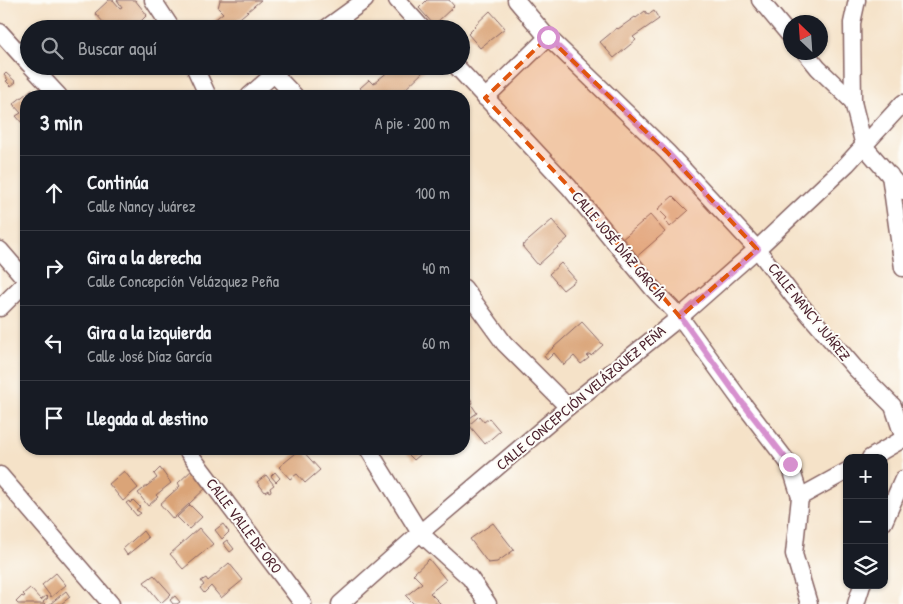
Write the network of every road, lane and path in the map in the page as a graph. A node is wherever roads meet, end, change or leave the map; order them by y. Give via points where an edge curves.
1 (153, 0) edge
2 (365, 0) edge
3 (397, 0) edge
4 (516, 0) edge
5 (760, 0) edge
6 (857, 0) edge
7 (166, 20) edge
8 (337, 20) edge
9 (415, 20) edge
10 (783, 28) edge
11 (0, 32) edge
12 (548, 37) junction
13 (20, 54) edge
14 (812, 60) edge
15 (39, 75) edge
16 (198, 75) edge
17 (272, 75) edge
18 (281, 75) edge
19 (464, 75) edge
20 (53, 90) edge
21 (205, 90) edge
22 (256, 90) edge
23 (291, 90) edge
24 (485, 98) junction
25 (853, 102) junction
26 (903, 103) edge
27 (864, 146) junction
28 (890, 175) junction
29 (903, 192) edge
30 (758, 249) junction
31 (0, 250) edge
32 (903, 268) edge
33 (20, 274) edge
34 (20, 287) edge
35 (470, 296) edge
36 (0, 308) edge
37 (680, 316) junction
38 (568, 407) junction
39 (903, 437) edge
40 (876, 454) edge
41 (191, 455) edge
42 (372, 455) edge
43 (843, 473) edge
44 (0, 475) edge
45 (903, 479) edge
46 (800, 497) junction
47 (888, 513) edge
48 (420, 533) junction
49 (861, 589) edge
50 (111, 604) edge
51 (303, 604) edge
52 (340, 604) edge
53 (488, 604) edge
54 (809, 604) edge
55 (856, 604) edge

1 - 7 street
2 - 8 street
3 - 9 street
4 - 12 street, CALLE NANCY JUÁREZ
5 - 10 street
6 - 25 street via 852,23
11 - 13 street
12 - 24 street
12 - 30 street, CALLE NANCY JUÁREZ via 667,152
14 - 25 street
15 - 20 street
16 - 21 street
17 - 22 street
18 - 23 street
19 - 24 street, CALLE JOSÉ DÍAZ GARCÍA
24 - 37 street, CALLE JOSÉ DÍAZ GARCÍA via 569,187
25 - 27 street
26 - 27 street, CALLE CONCEPCIÓN VELÁZQUEZ PEÑA
27 - 28 street
27 - 30 street, CALLE CONCEPCIÓN VELÁZQUEZ PEÑA
28 - 29 street
28 - 32 street
30 - 37 street, CALLE CONCEPCIÓN VELÁZQUEZ PEÑA
30 - 39 street, CALLE NANCY JUÁREZ via 793,296 855,368 894,406
31 - 33 street
34 - 36 street
35 - 38 street via 504,343
37 - 38 street, CALLE CONCEPCIÓN VELÁZQUEZ PEÑA
37 - 46 street, CALLE JOSÉ DÍAZ GARCÍA via 790,464
38 - 48 street, CALLE CONCEPCIÓN VELÁZQUEZ PEÑA
39 - 40 street
41 - 51 street, CALLE VALLE DE ORO
42 - 48 street
43 - 46 street
44 - 50 street
45 - 47 street
46 - 54 street, CALLE JOSÉ DÍAZ GARCÍA via 794,554
48 - 52 street, CALLE CONCEPCIÓN VELÁZQUEZ PEÑA
48 - 53 street via 470,578
49 - 55 street

